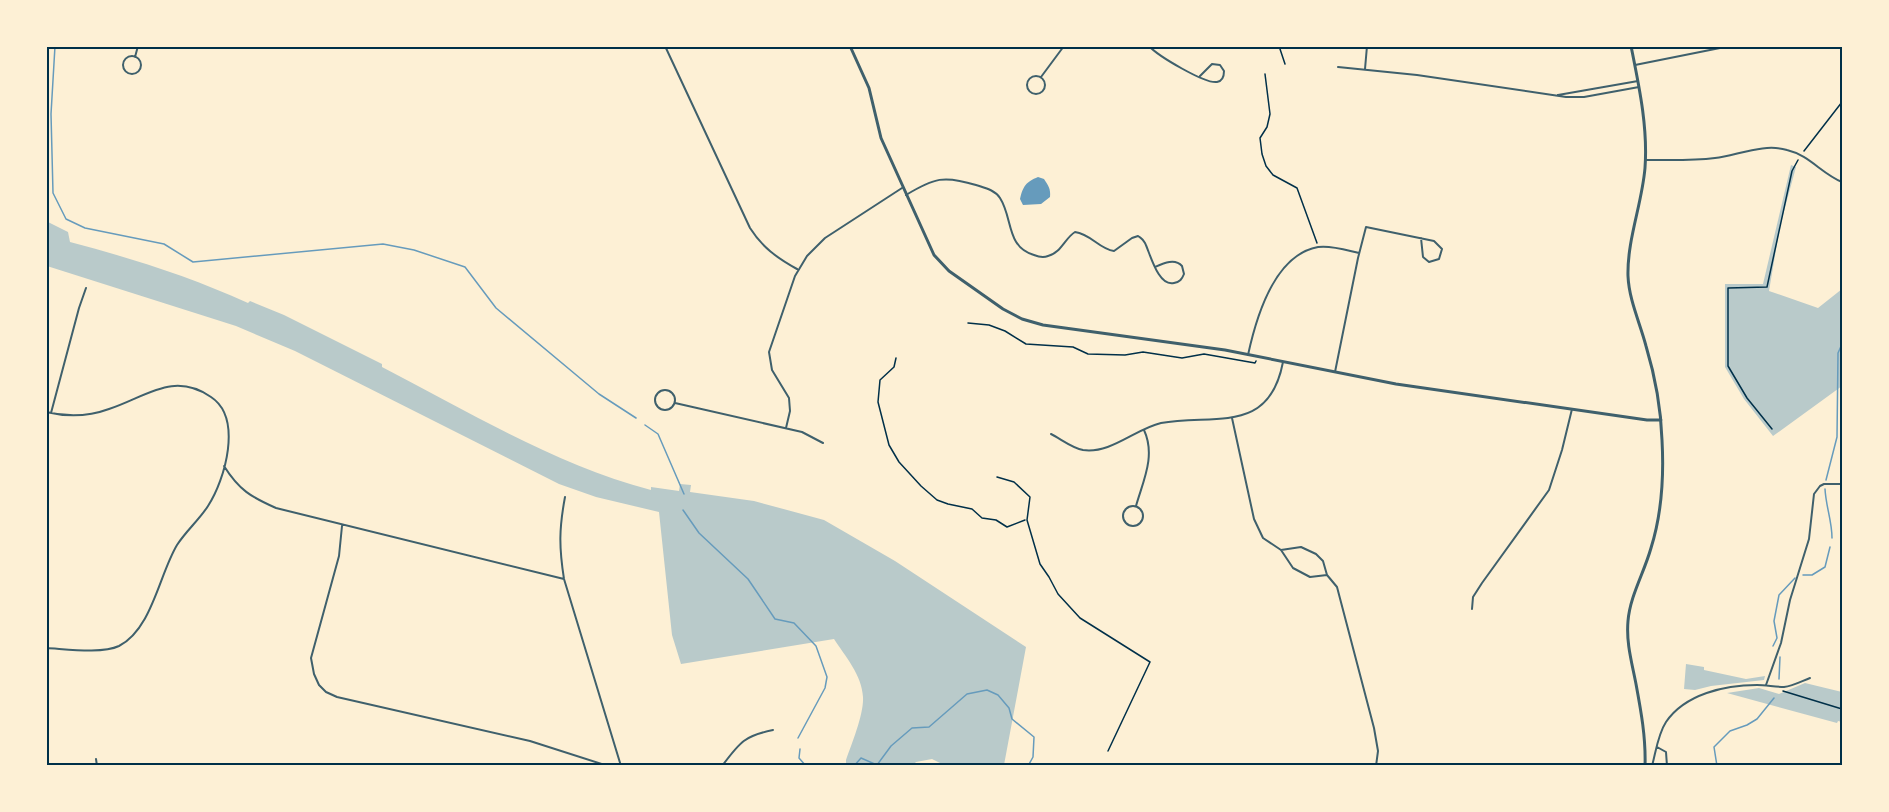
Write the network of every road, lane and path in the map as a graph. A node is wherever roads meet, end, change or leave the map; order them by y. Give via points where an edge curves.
1 (138, 46) edge
2 (664, 46) edge
3 (850, 46) edge
4 (1064, 46) edge
5 (1149, 46) edge
6 (1279, 46) edge
7 (1367, 46) edge
8 (1631, 46) edge
9 (1730, 46) edge
10 (135, 57) junction
11 (1285, 64) dead end
12 (1635, 65) junction
13 (1338, 67) dead end
14 (1365, 69) junction
15 (1265, 74) dead end
16 (1200, 76) junction
17 (1041, 77) junction
18 (1638, 81) junction
19 (1639, 87) junction
20 (1556, 95) junction
21 (1842, 102) edge
22 (1801, 155) junction
23 (1645, 160) junction
24 (1842, 182) edge
25 (903, 188) junction
26 (906, 195) junction
27 (1421, 238) junction
28 (1318, 247) junction
29 (1359, 253) junction
30 (1155, 267) junction
31 (798, 269) junction
32 (86, 288) dead end
33 (968, 323) dead end
34 (1248, 355) junction
35 (1256, 356) junction
36 (896, 358) dead end
37 (1283, 362) junction
38 (1335, 372) junction
39 (675, 403) junction
40 (1572, 409) junction
41 (46, 412) edge
42 (51, 413) junction
43 (1232, 418) junction
44 (1660, 420) junction
45 (786, 428) junction
46 (1772, 429) dead end
47 (1144, 430) junction
48 (1050, 434) dead end
49 (822, 443) dead end
50 (224, 466) junction
51 (997, 477) dead end
52 (1842, 484) edge
53 (565, 497) dead end
54 (1136, 506) junction
55 (1027, 520) junction
56 (342, 526) junction
57 (1281, 550) junction
58 (1327, 575) junction
59 (564, 579) junction
60 (1472, 609) dead end
61 (46, 648) edge
62 (1810, 678) dead end
63 (1766, 685) junction
64 (1780, 691) dead end
65 (1842, 709) edge
66 (774, 730) dead end
67 (1657, 747) junction
68 (1108, 751) dead end
69 (96, 759) dead end
70 (97, 765) edge
71 (608, 765) edge
72 (621, 765) edge
73 (722, 765) edge
74 (1376, 765) edge
75 (1645, 765) edge
76 (1652, 765) edge
77 (1667, 765) edge

1 - 10 street
2 - 31 street via 750,228 770,252
3 - 25 street via 867,82 878,130
4 - 17 street
5 - 16 street via 1167,61
6 - 11 path
7 - 14 street
8 - 12 street
9 - 12 street
10 - 10 street via 122,63 128,74 140,70 140,60
12 - 18 street
13 - 14 street
14 - 20 street
15 - 28 path via 1270,114 1260,138 1262,154 1273,175 1297,188
16 - 16 street via 1216,82 1223,78 1224,71 1220,64 1212,64
17 - 17 street via 1028,80 1032,94 1044,90
18 - 19 street
18 - 20 street
19 - 20 street via 1584,97
19 - 23 street
21 - 22 path
22 - 23 street via 1770,148 1707,159
22 - 24 street
22 - 46 path via 1792,171 1767,287 1728,288 1728,366
23 - 44 street via 1628,278 1648,353
25 - 26 street
25 - 31 street via 825,238
26 - 30 street via 938,179 956,178 999,197 1014,240 1030,254 1054,254 1075,232 1084,233 1114,251 1138,236
26 - 34 street via 938,261 1015,316 1043,325
27 - 27 street via 1440,245 1439,259 1429,262 1423,258
27 - 29 street via 1366,227
28 - 29 street
28 - 34 street via 1298,255 1282,271 1257,319
29 - 38 street
30 - 30 street via 1168,283 1179,281 1184,274 1176,262
31 - 45 street via 769,352 772,370 789,398
32 - 42 street
33 - 35 path via 989,325 1026,344 1073,347 1088,354 1143,352 1182,358 1204,354 1255,363
34 - 35 street
35 - 37 street
36 - 55 path via 894,367 880,380 878,402 889,445 899,462 937,500 972,509 982,518 1007,526
37 - 38 street
37 - 43 street via 1265,401 1249,413
38 - 40 street
39 - 39 street via 673,394 666,390 655,398 662,410
39 - 45 street
40 - 44 street
40 - 60 street via 1549,490 1473,597
41 - 42 street
42 - 50 street via 94,414 168,386 188,386 213,398 221,407 230,440
43 - 47 street via 1163,423
43 - 57 street via 1256,526 1268,542
44 - 75 street via 1659,515 1631,603 1628,628
45 - 49 street
47 - 48 street via 1105,448 1091,450 1076,448
47 - 54 street via 1149,461
50 - 56 street via 233,481 253,498
50 - 61 street via 210,504 177,545 138,628 109,649
51 - 55 path via 1014,482 1029,494
52 - 63 street via 1824,484 1814,494 1809,539
53 - 59 street via 559,528
54 - 54 street via 1142,519 1131,525 1123,514 1129,506
55 - 68 path via 1040,564 1065,603 1080,618 1150,662
56 - 59 street
56 - 71 street via 339,555 311,658 318,685 326,692 360,704 530,741
57 - 58 street via 1289,565 1307,576
57 - 58 street via 1305,548 1320,557
58 - 74 street via 1342,600 1376,737
59 - 72 street
62 - 63 street via 1788,686
63 - 67 street via 1727,688 1687,702 1665,723
64 - 65 path
66 - 73 street via 743,740
67 - 76 street
67 - 77 street via 1666,752
69 - 70 street

